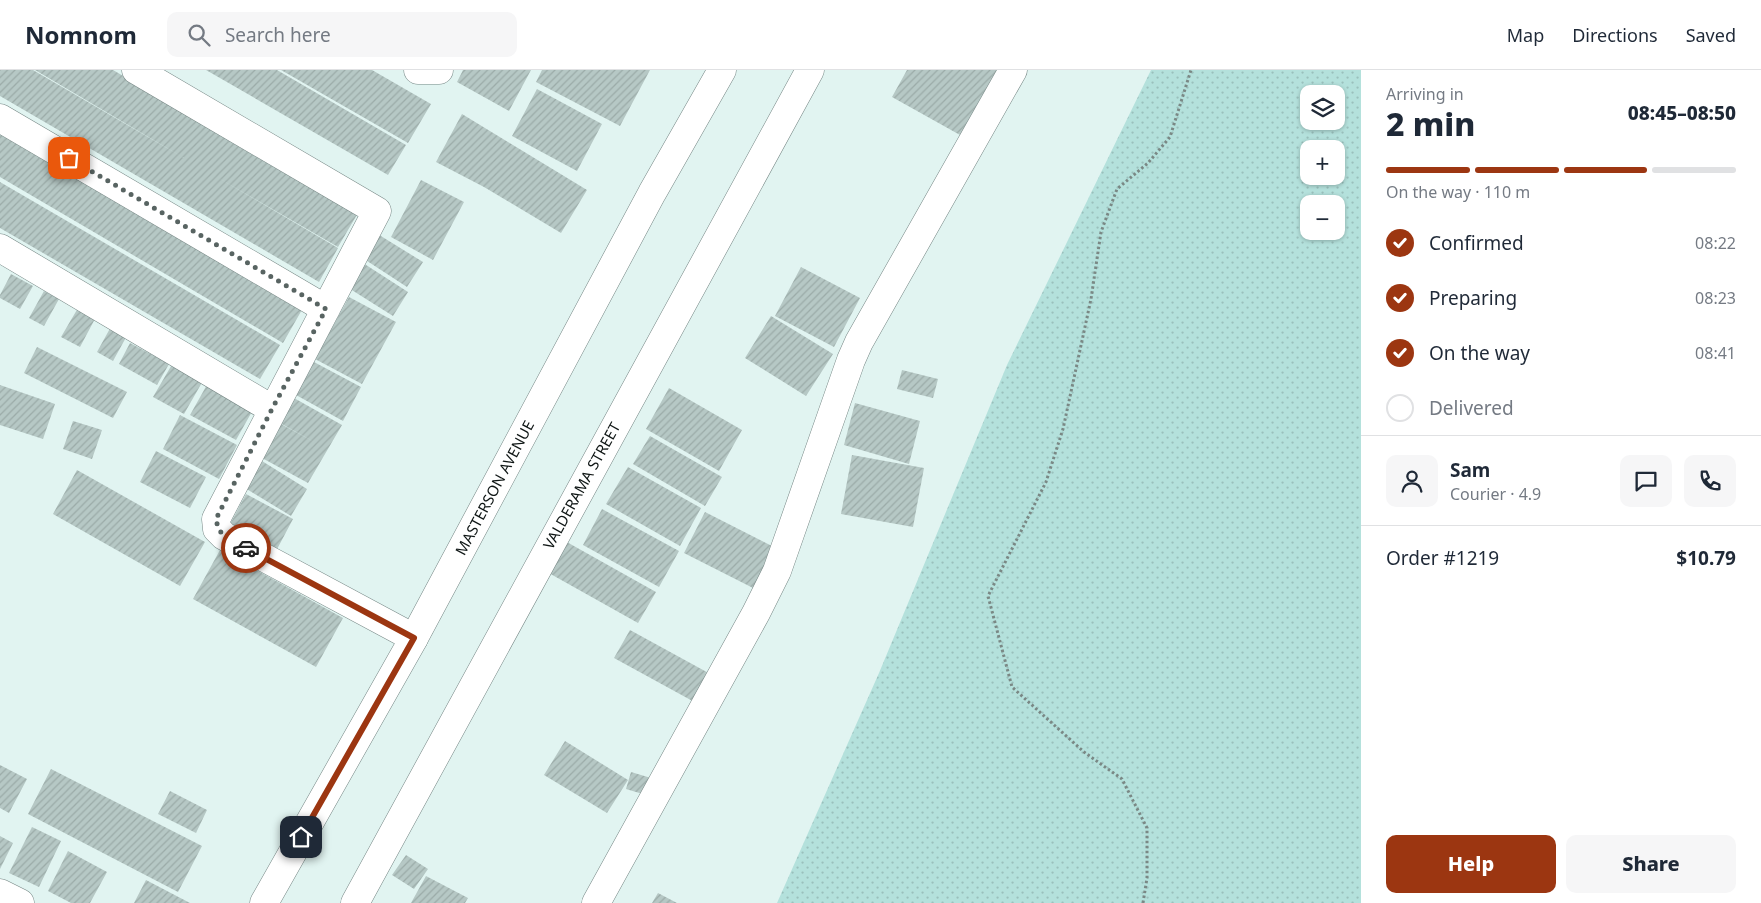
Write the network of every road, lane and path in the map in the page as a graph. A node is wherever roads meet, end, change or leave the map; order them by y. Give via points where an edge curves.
1 (136, 70) edge
2 (418, 70) edge
3 (439, 70) edge
4 (722, 70) edge
5 (810, 70) edge
6 (1013, 70) edge
7 (1191, 70) edge
8 (0, 118) edge
9 (0, 248) edge
10 (326, 309) junction
11 (272, 409) junction
12 (414, 638) junction
13 (264, 903) edge
14 (355, 903) edge
15 (596, 903) edge
16 (1143, 903) edge

1 - 10 street via 377,211
2 - 3 street
4 - 12 street, MASTERSON AVENUE
5 - 14 street, VALDERAMA STREET
6 - 15 street via 859,342 777,571
7 - 16 path via 1170,138 1148,163 1117,189 1101,232 1091,299 1063,429 1046,482 988,596 1012,687 1084,752 1122,779 1148,828
8 - 10 street
9 - 11 street
10 - 11 street
11 - 12 street via 216,519 217,529 224,536
12 - 13 street, MASTERSON AVENUE

